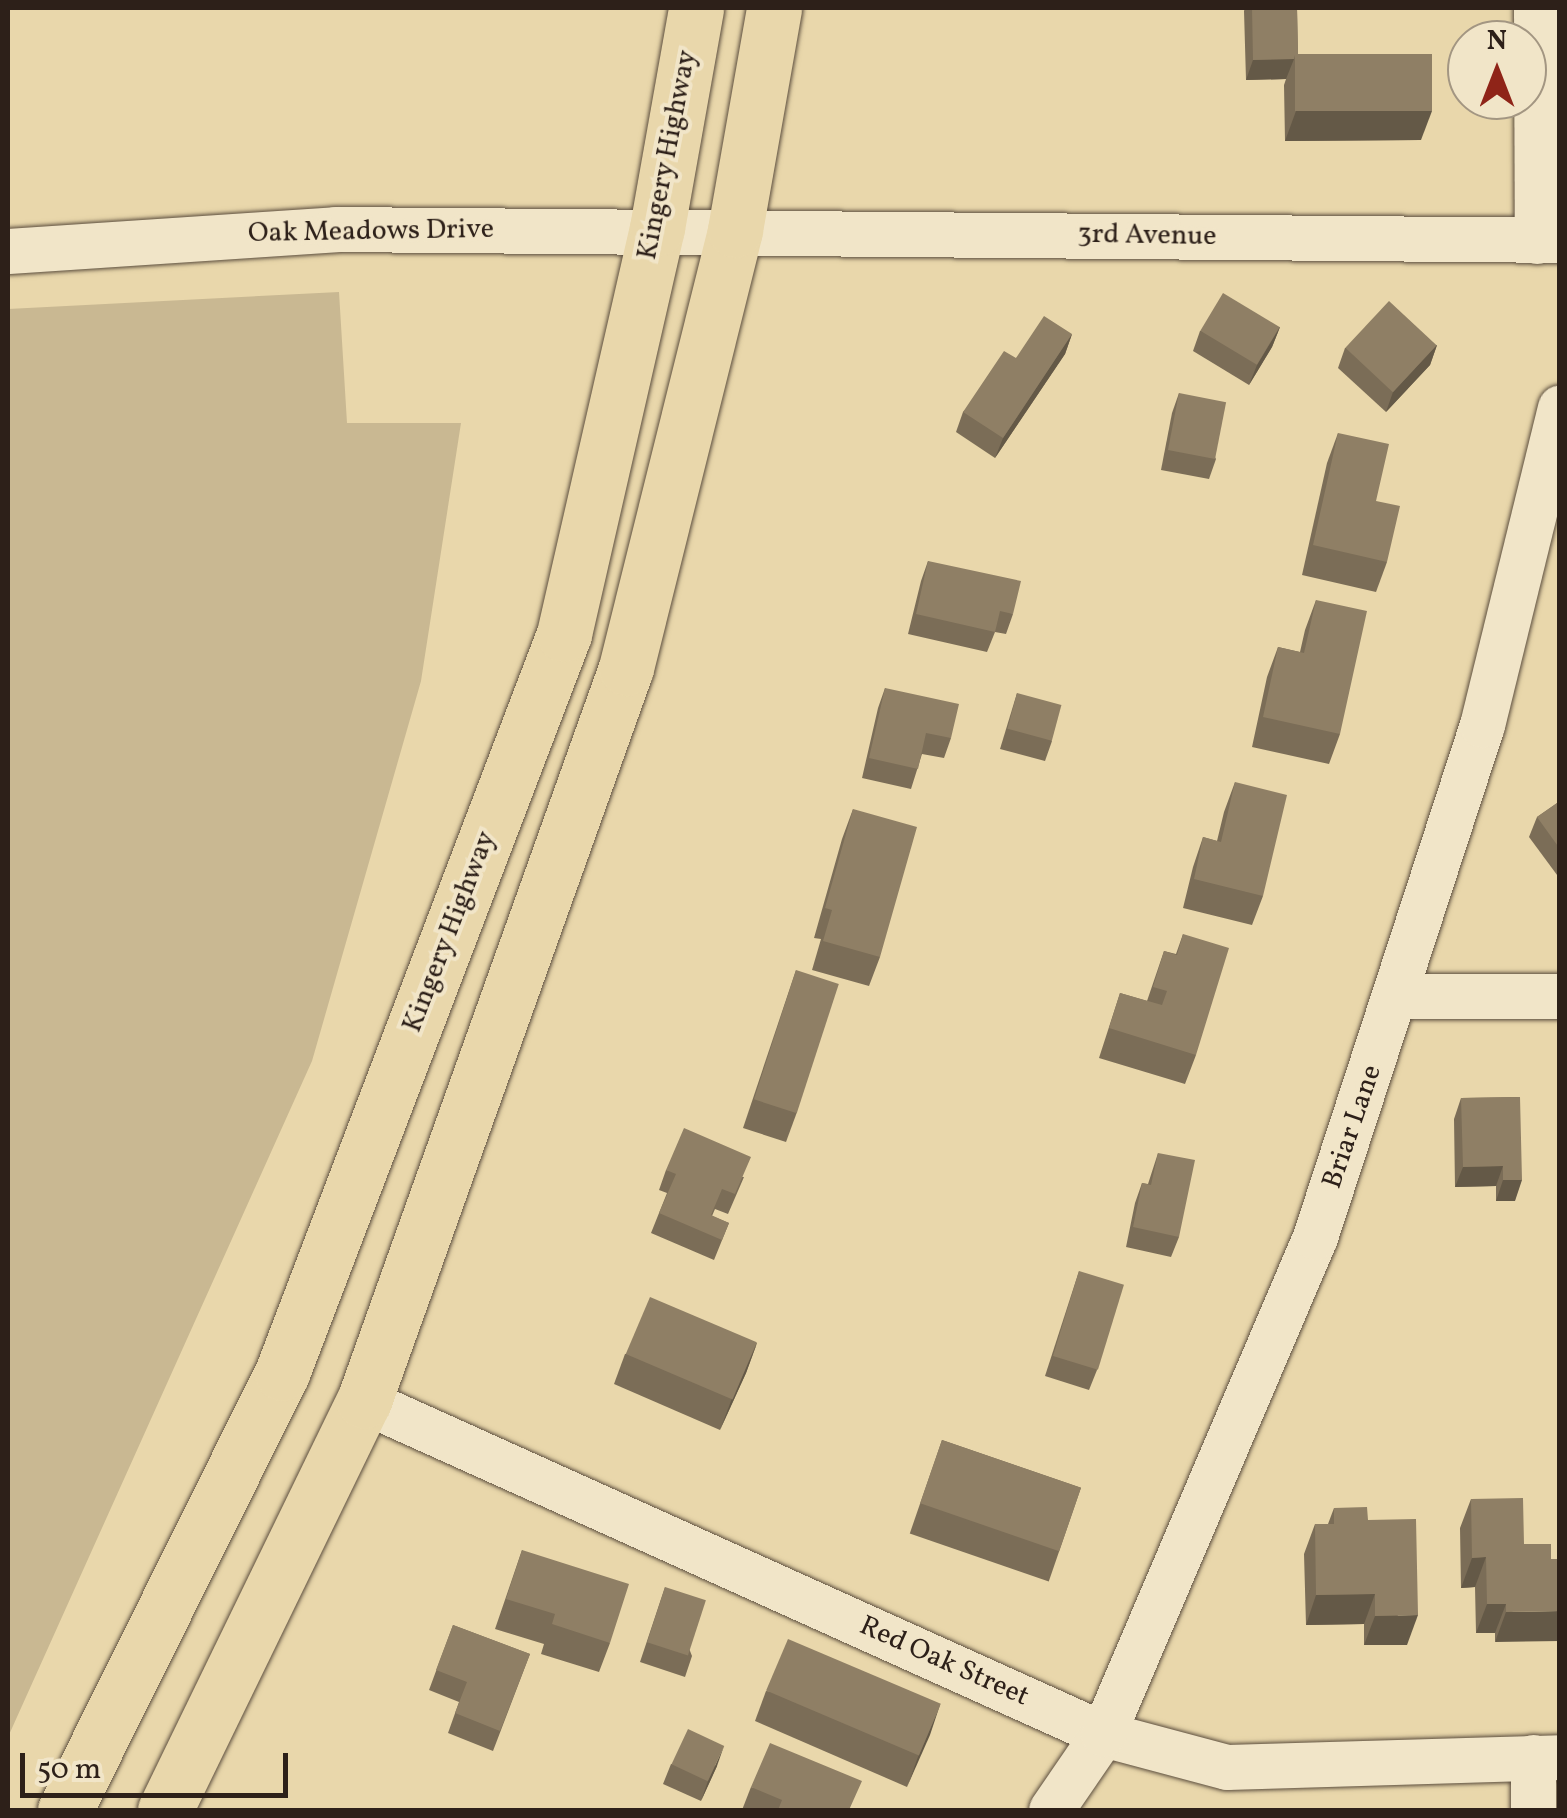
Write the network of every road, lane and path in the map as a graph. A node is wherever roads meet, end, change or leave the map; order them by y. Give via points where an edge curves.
1 (696, 8) edge
2 (774, 8) edge
3 (1536, 8) edge
4 (657, 228) junction
5 (735, 230) junction
6 (1548, 241) edge
7 (8, 251) edge
8 (1560, 407) edge
9 (1395, 996) junction
10 (1560, 996) edge
11 (364, 1400) junction
12 (1102, 1734) junction
13 (1546, 1757) edge
14 (65, 1810) edge
15 (164, 1810) edge
16 (1051, 1810) edge
17 (1533, 1810) edge

1 - 4 highway, Kingery Highway
2 - 5 highway
3 - 6 street
4 - 5 street, Oak Meadows Drive
4 - 7 street, Oak Meadows Drive via 334,229
4 - 14 highway, Kingery Highway via 564,634 282,1373
5 - 6 street, 3rd Avenue
5 - 11 highway via 626,668
8 - 9 street, Briar Lane via 1482,725
9 - 10 street
9 - 12 street, Briar Lane via 1315,1237
11 - 12 street, Red Oak Street
11 - 15 highway
12 - 13 street, Red Oak Street via 1227,1767
12 - 16 street, Briar Lane
13 - 17 street

